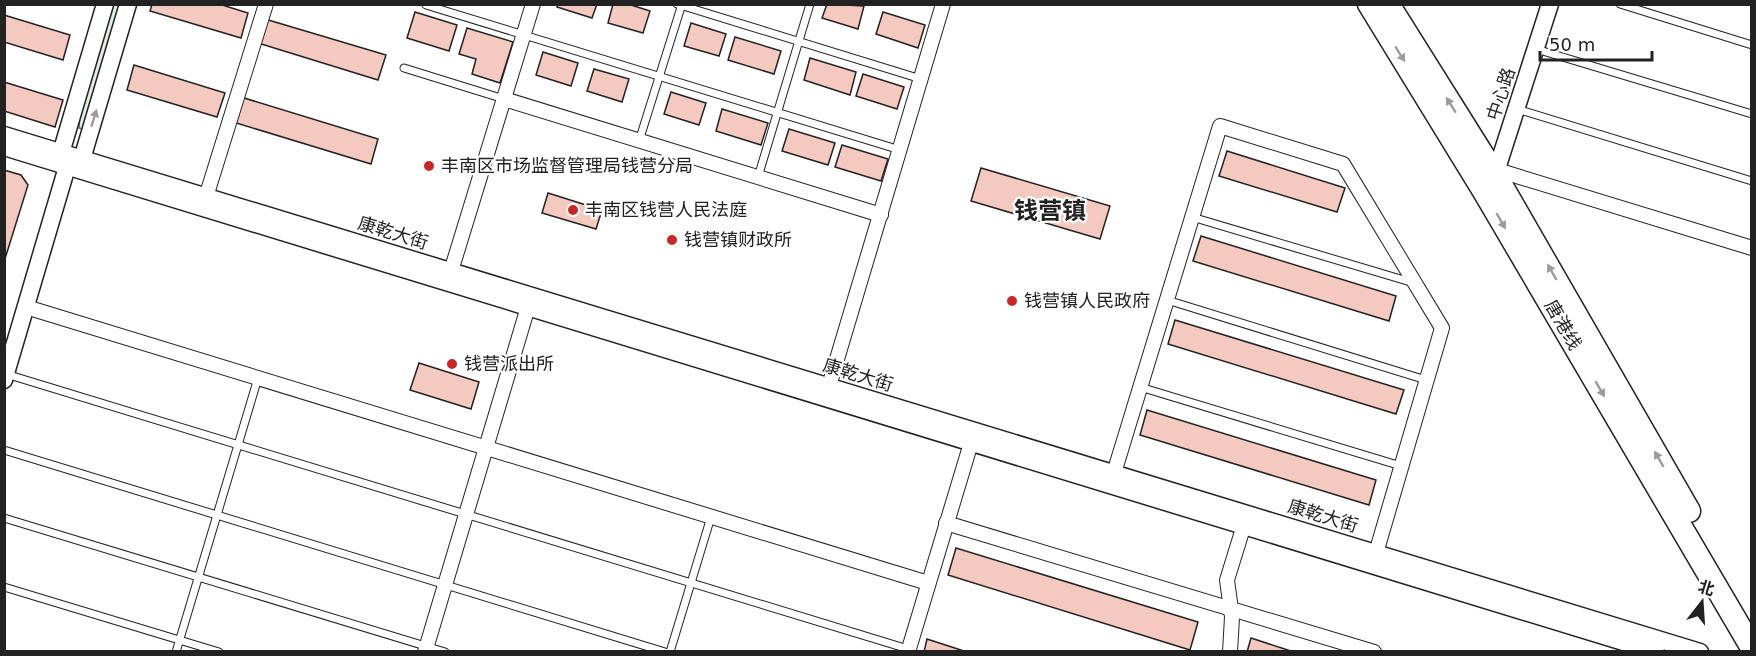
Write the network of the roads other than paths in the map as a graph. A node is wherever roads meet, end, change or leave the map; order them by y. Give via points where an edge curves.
1 (105, 4) edge
2 (128, 4) edge
3 (266, 4) edge
4 (533, 4) edge
5 (810, 4) edge
6 (943, 4) edge
7 (1369, 4) edge
8 (1388, 4) edge
9 (1550, 4) edge
10 (1620, 4) edge
11 (426, 5) edge
12 (680, 5) edge
13 (524, 35) junction
14 (798, 42) junction
15 (1752, 45) edge
16 (1536, 49) junction
17 (404, 68) dead end
18 (660, 76) junction
19 (921, 79) junction
20 (504, 99) junction
21 (1517, 109) junction
22 (777, 112) junction
23 (1752, 114) edge
24 (4, 135) edge
25 (639, 141) junction
26 (4, 147) edge
27 (900, 150) junction
28 (70, 159) junction
29 (758, 177) junction
30 (1493, 180) junction
31 (1752, 181) edge
32 (206, 196) junction
33 (880, 215) junction
34 (1192, 217) junction
35 (1752, 248) edge
36 (449, 277) junction
37 (1415, 283) junction
38 (1167, 300) junction
39 (26, 307) junction
40 (528, 307) junction
41 (5, 377) edge
42 (258, 378) junction
43 (1426, 380) junction
44 (1140, 387) junction
45 (828, 392) junction
46 (971, 442) junction
47 (238, 445) junction
48 (486, 448) junction
49 (4, 450) edge
50 (1401, 466) junction
51 (1114, 473) junction
52 (466, 514) junction
53 (217, 515) junction
54 (711, 517) junction
55 (4, 518) edge
56 (946, 523) junction
57 (1244, 525) junction
58 (1376, 553) junction
59 (198, 577) junction
60 (691, 582) junction
61 (928, 583) junction
62 (445, 584) junction
63 (4, 587) edge
64 (1230, 607) junction
65 (1752, 619) edge
66 (180, 640) junction
67 (1752, 648) edge
68 (426, 649) edge
69 (908, 650) edge
70 (176, 651) edge
71 (219, 651) edge
72 (445, 651) edge
73 (665, 651) edge
74 (670, 651) edge
75 (1230, 651) edge
76 (1374, 651) edge
77 (1656, 651) edge
78 (1700, 651) edge

1 - 28 street
28 -> 2 street
3 - 32 street
4 - 13 street
5 - 14 lane
6 - 19 street
7 -> 30 highway, 唐港线
30 -> 8 highway, 唐港线
9 - 16 street, 中心路
10 - 15 lane
11 - 13 lane
12 - 14 lane
12 - 18 lane
13 - 18 lane
13 - 20 street
14 - 19 lane
14 - 22 lane
16 - 21 street, 中心路
16 - 23 lane
17 - 20 lane
18 - 22 lane
18 - 25 lane
19 - 27 street
20 - 25 street
20 - 36 street
21 - 30 street, 中心路
21 - 31 lane
22 - 27 lane
22 - 29 lane
24 - 28 street, 康乾大街
25 - 29 street
26 - 28 street, 康乾大街
27 - 33 street
28 - 32 street, 康乾大街
28 - 36 street, 康乾大街
28 - 39 street
29 - 33 street
30 - 35 street
65 -> 30 highway, 唐港线
30 -> 67 highway, 唐港线
32 - 36 street, 康乾大街
33 - 45 street
34 - 37 lane
34 - 37 street via 1220,126 1343,164
34 - 38 street
36 - 40 street, 康乾大街
36 - 45 street, 康乾大街
37 - 43 street via 1442,328
38 - 43 lane
38 - 44 street
39 - 41 street
39 - 42 street
40 - 45 street, 康乾大街
40 - 48 street
41 - 47 lane
42 - 47 lane
42 - 48 street
43 - 50 street
44 - 50 lane
44 - 51 street
45 - 46 street, 康乾大街
45 - 51 street, 康乾大街
46 - 56 street
46 - 57 street, 康乾大街
47 - 52 lane
47 - 53 lane
48 - 52 street
48 - 54 street
49 - 53 lane
50 - 58 street
51 - 58 street, 康乾大街
52 - 60 lane
52 - 62 street
53 - 59 lane
53 - 62 lane
54 - 60 lane
54 - 61 street
55 - 59 lane
56 - 61 street
56 - 64 street
57 - 64 street via 1227,580
57 - 77 street, 康乾大街
58 - 78 street, 康乾大街
59 - 66 lane
59 - 68 lane
60 - 69 lane
60 - 74 lane
61 - 69 street
62 - 68 street
62 - 73 lane
63 - 66 lane
64 - 75 street
64 - 76 street
66 - 70 lane
66 - 71 lane
68 - 72 lane

